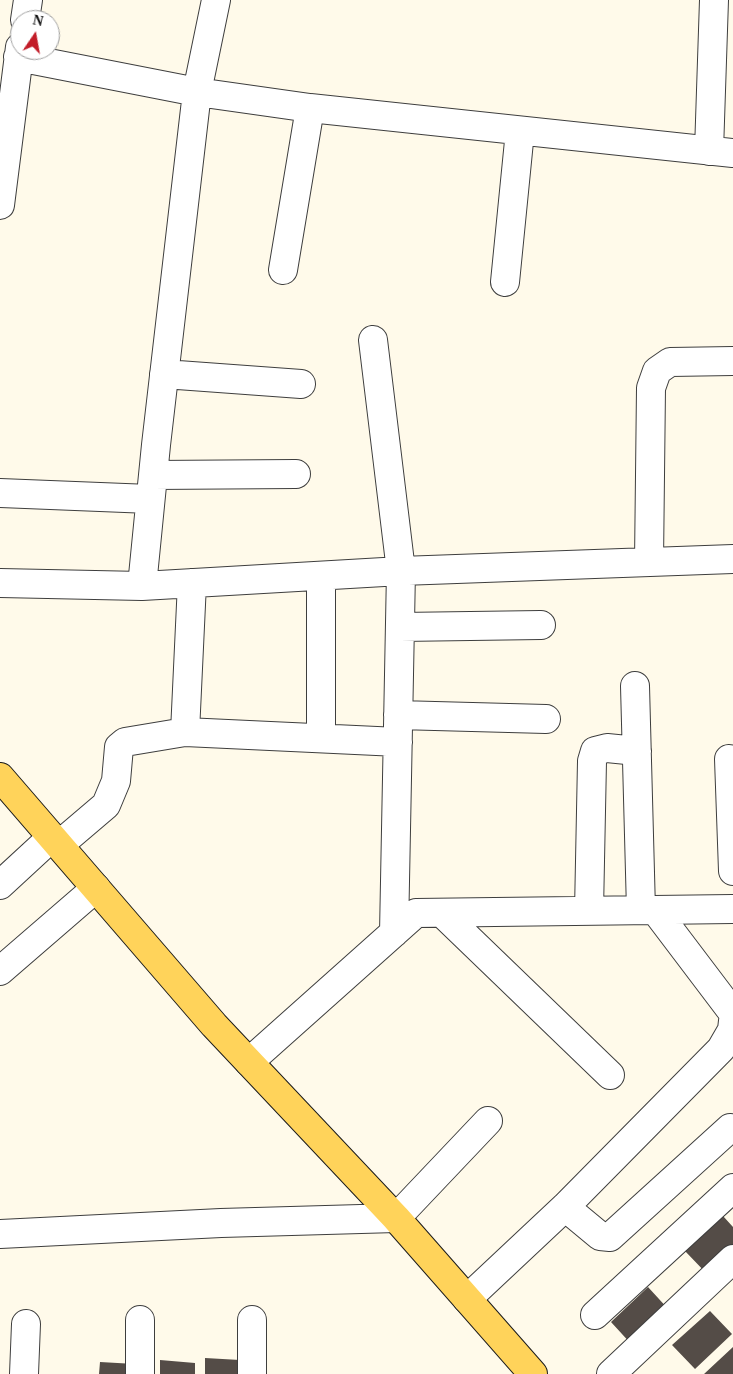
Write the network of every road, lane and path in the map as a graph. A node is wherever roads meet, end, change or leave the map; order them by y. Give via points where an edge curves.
1 (216, 0) edge
2 (714, 0) edge
3 (17, 60) edge
4 (55, 60) edge
5 (197, 92) junction
6 (310, 108) junction
7 (5, 124) edge
8 (520, 131) junction
9 (721, 152) edge
10 (0, 205) edge
11 (283, 270) dead end
12 (505, 282) dead end
13 (373, 340) dead end
14 (733, 361) edge
15 (164, 374) junction
16 (301, 384) dead end
17 (296, 474) dead end
18 (152, 487) junction
19 (0, 493) edge
20 (733, 559) edge
21 (649, 562) junction
22 (401, 571) junction
23 (321, 576) junction
24 (0, 583) edge
25 (192, 583) junction
26 (142, 586) junction
27 (541, 625) dead end
28 (400, 627) junction
29 (635, 686) dead end
30 (398, 714) junction
31 (546, 719) dead end
32 (185, 732) junction
33 (321, 738) junction
34 (398, 742) junction
35 (637, 751) junction
36 (729, 759) dead end
37 (0, 777) edge
38 (55, 841) junction
39 (733, 871) edge
40 (0, 885) edge
41 (96, 888) junction
42 (733, 909) edge
43 (648, 910) junction
44 (589, 911) junction
45 (442, 913) junction
46 (394, 933) junction
47 (0, 971) edge
48 (733, 1013) edge
49 (733, 1021) edge
50 (248, 1062) junction
51 (610, 1075) dead end
52 (488, 1121) dead end
53 (730, 1128) dead end
54 (733, 1188) edge
55 (565, 1207) junction
56 (396, 1218) junction
57 (0, 1234) edge
58 (733, 1259) edge
59 (467, 1299) junction
60 (595, 1315) dead end
61 (140, 1320) dead end
62 (252, 1320) dead end
63 (26, 1324) dead end
64 (24, 1374) edge
65 (140, 1374) edge
66 (252, 1374) edge
67 (533, 1374) edge
68 (611, 1374) edge

1 - 5 street
2 - 9 street
3 - 7 street
4 - 5 street
5 - 6 street
5 - 15 street
6 - 8 street
6 - 11 street
7 - 10 street
8 - 9 street
8 - 12 street
13 - 22 street
14 - 21 street via 670,362 657,371 650,388
15 - 16 street
15 - 18 street
17 - 18 street
18 - 19 street
18 - 26 street
20 - 21 street
21 - 22 street
22 - 23 street
22 - 28 street
23 - 25 street
23 - 33 street
24 - 26 street
25 - 26 street
25 - 32 street
27 - 28 street
28 - 30 street
29 - 35 street
30 - 31 street
30 - 34 street
32 - 33 street
32 - 38 street via 125,742 119,747 116,781 106,805
33 - 34 street
34 - 46 street
35 - 43 street
35 - 44 street via 607,748 595,752 592,760
36 - 39 street
37 - 38 main road
38 - 40 street
38 - 41 main road
41 - 47 street
41 - 50 main road
42 - 43 street
43 - 44 street
43 - 48 street
44 - 45 street
45 - 46 street via 416,913
45 - 51 street
46 - 50 street
49 - 55 street via 732,1030 721,1049
50 - 56 main road
52 - 56 street
53 - 55 street via 610,1237 600,1236
54 - 60 street
55 - 59 street
56 - 57 street
56 - 59 main road
58 - 68 street
59 - 67 main road
61 - 65 street
62 - 66 street
63 - 64 street

